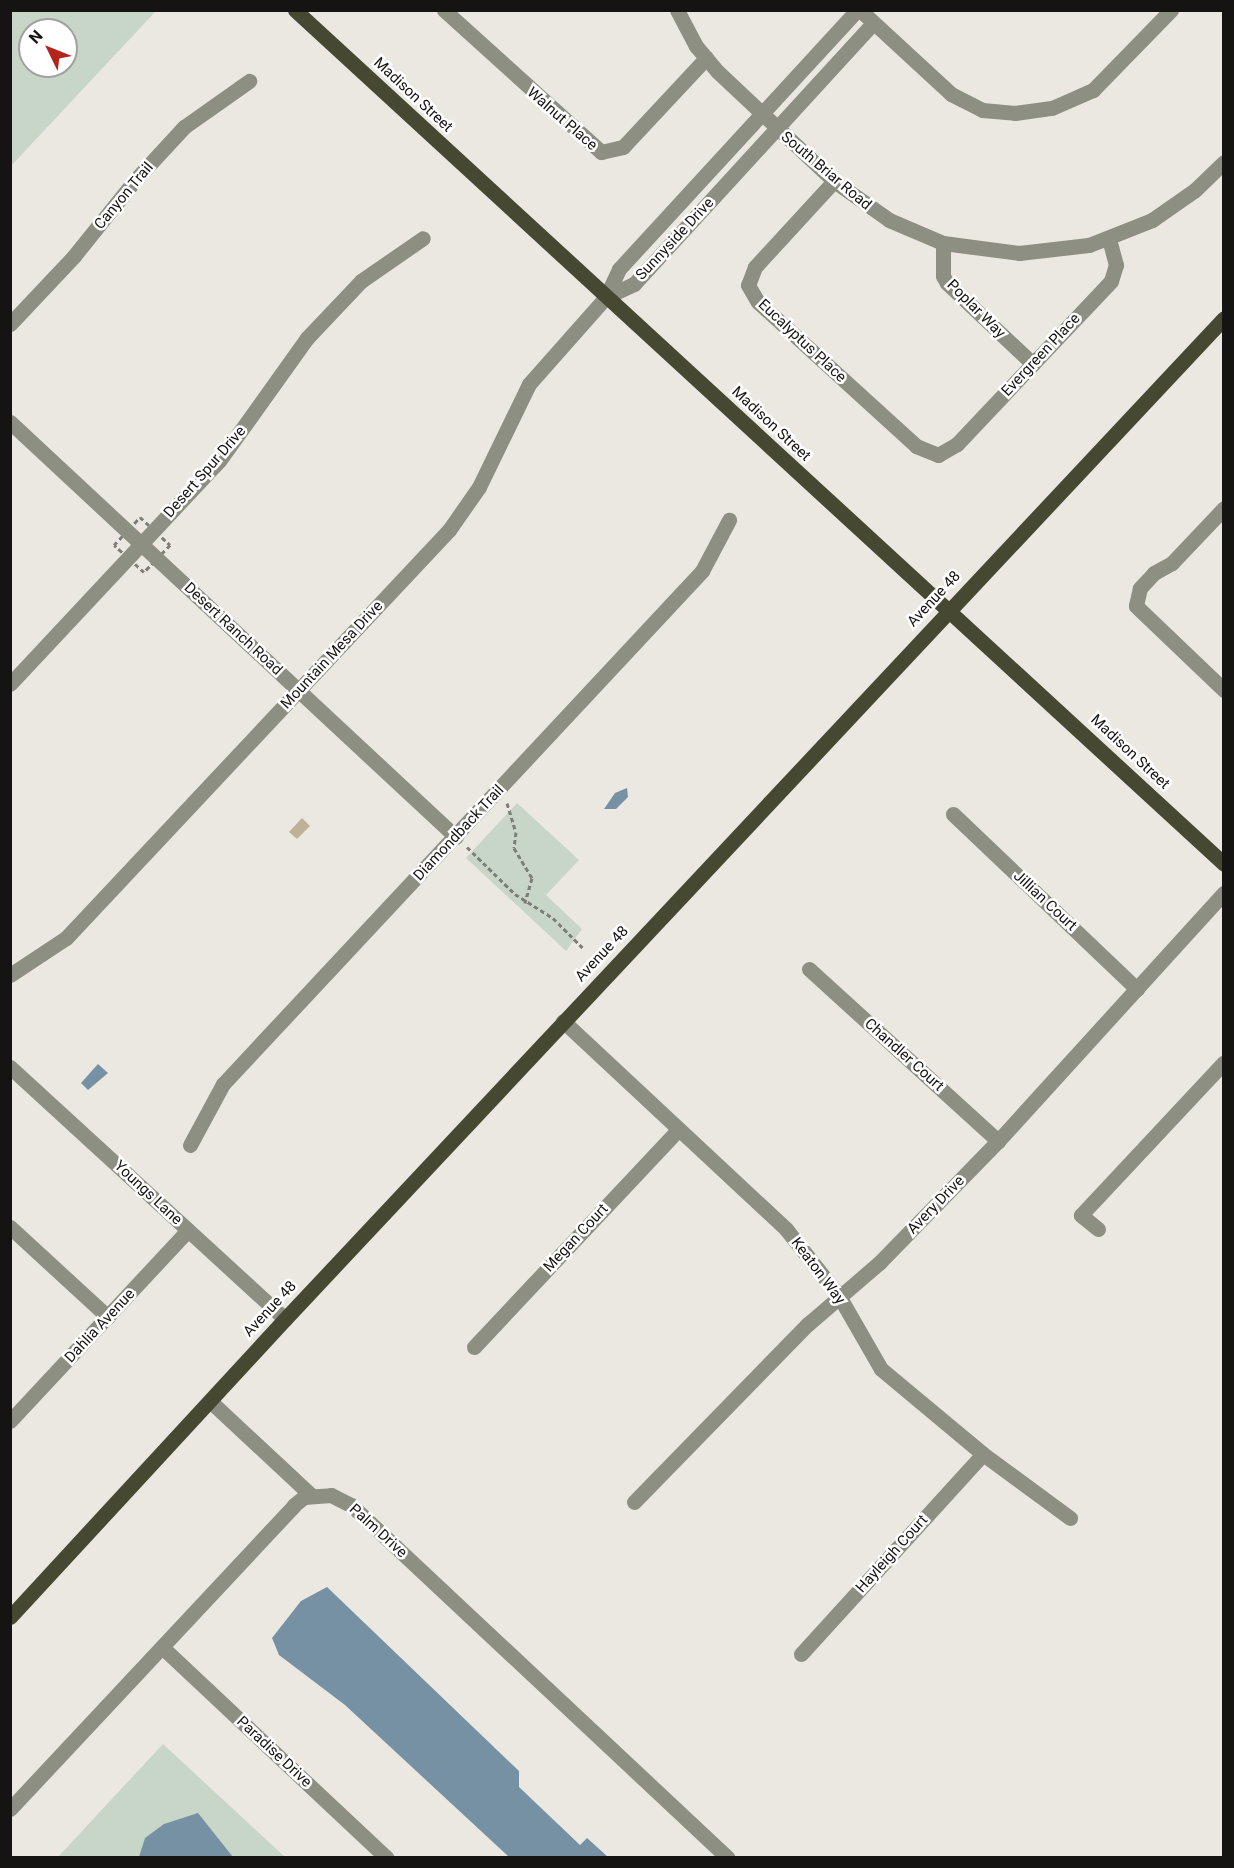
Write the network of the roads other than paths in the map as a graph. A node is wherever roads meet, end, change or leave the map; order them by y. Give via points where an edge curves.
1 (444, 10) edge
2 (677, 10) edge
3 (858, 10) edge
4 (1171, 10) edge
5 (305, 14) edge
6 (873, 23) junction
7 (706, 58) junction
8 (249, 81) dead end
9 (760, 114) junction
10 (776, 129) junction
11 (1224, 162) edge
12 (834, 181) junction
13 (655, 228) junction
14 (423, 238) dead end
15 (1109, 239) junction
16 (671, 243) junction
17 (944, 243) junction
18 (606, 297) junction
19 (1224, 318) edge
20 (10, 324) edge
21 (1033, 364) junction
22 (10, 422) edge
23 (938, 455) joint
24 (1224, 508) edge
25 (729, 520) dead end
26 (141, 544) junction
27 (948, 609) junction
28 (10, 684) edge
29 (299, 690) junction
30 (1224, 690) edge
31 (953, 814) dead end
32 (461, 842) junction
33 (1224, 864) edge
34 (1224, 893) edge
35 (809, 969) dead end
36 (10, 975) edge
37 (1137, 988) junction
38 (563, 1021) junction
39 (1224, 1062) edge
40 (10, 1067) edge
41 (678, 1130) junction
42 (998, 1141) junction
43 (190, 1145) dead end
44 (10, 1227) edge
45 (1098, 1229) dead end
46 (189, 1230) junction
47 (839, 1296) junction
48 (108, 1317) junction
49 (285, 1319) junction
50 (474, 1347) dead end
51 (210, 1401) junction
52 (10, 1421) edge
53 (983, 1454) junction
54 (312, 1496) junction
55 (634, 1502) dead end
56 (1070, 1518) dead end
57 (10, 1617) edge
58 (162, 1647) junction
59 (801, 1654) dead end
60 (10, 1809) edge
61 (387, 1857) edge
62 (728, 1857) edge

1 - 7 street, Walnut Place via 601,152 623,147
2 - 7 street, South Briar Road
3 - 6 street
3 - 9 street, Sunnyside Drive
4 - 6 street via 1093,90 1052,108 1016,113 982,110 951,94
5 - 18 main road, Madison Street
6 - 10 street, Sunnyside Drive
7 - 9 street, South Briar Road
8 - 20 street, Canyon Trail via 184,127
9 - 10 street, South Briar Road
9 - 13 street, Sunnyside Drive
10 - 12 street, South Briar Road
10 - 16 street, Sunnyside Drive
11 - 15 street, South Briar Road via 1174,206
12 - 17 street, South Briar Road via 889,220
12 - 23 street, Eucalyptus Place via 755,267 748,285 758,302 911,441
13 - 16 street
13 - 18 street, Sunnyside Drive via 619,269
14 - 26 street, Desert Spur Drive via 361,281 307,338 219,461
15 - 17 street, South Briar Road via 1068,250 1019,253
15 - 21 street, Evergreen Place via 1116,266 1111,281
16 - 18 street, Sunnyside Drive via 634,284
17 - 21 street, Poplar Way via 947,283
18 - 27 main road, Madison Street
18 - 29 street, Mountain Mesa Drive via 530,384 496,456 461,516
19 - 27 main road, Avenue 48
21 - 23 street, Evergreen Place via 957,444
22 - 26 street, Desert Ranch Road
24 - 30 street via 1172,563 1154,573 1140,588 1136,606
25 - 32 street, Diamondback Trail via 702,571
26 - 28 street, Desert Spur Drive
26 - 29 street, Desert Ranch Road
27 - 33 main road, Madison Street
27 - 38 main road, Avenue 48
29 - 32 street, Desert Ranch Road
29 - 36 street, Mountain Mesa Drive via 66,938
31 - 37 street, Jillian Court
32 - 43 street, Diamondback Trail via 223,1084
34 - 37 street, Avery Drive
35 - 42 street, Chandler Court
37 - 42 street, Avery Drive
38 - 41 street, Keaton Way
38 - 49 main road, Avenue 48
39 - 45 street via 1081,1215
40 - 46 street, Youngs Lane
41 - 47 street, Keaton Way via 786,1229
41 - 50 street, Megan Court
42 - 47 street, Avery Drive via 879,1263
44 - 48 street
46 - 48 street, Dahlia Avenue
46 - 49 street, Youngs Lane
47 - 53 street, Keaton Way via 881,1369
47 - 55 street, Avery Drive
48 - 52 street, Dahlia Avenue
49 - 51 main road, Avenue 48
51 - 54 street
51 - 57 main road, Avenue 48
53 - 56 street, Keaton Way
53 - 59 street, Hayleigh Court
54 - 58 street via 294,1505
54 - 62 street, Palm Drive via 331,1496 351,1505
58 - 60 street
58 - 61 street, Paradise Drive

